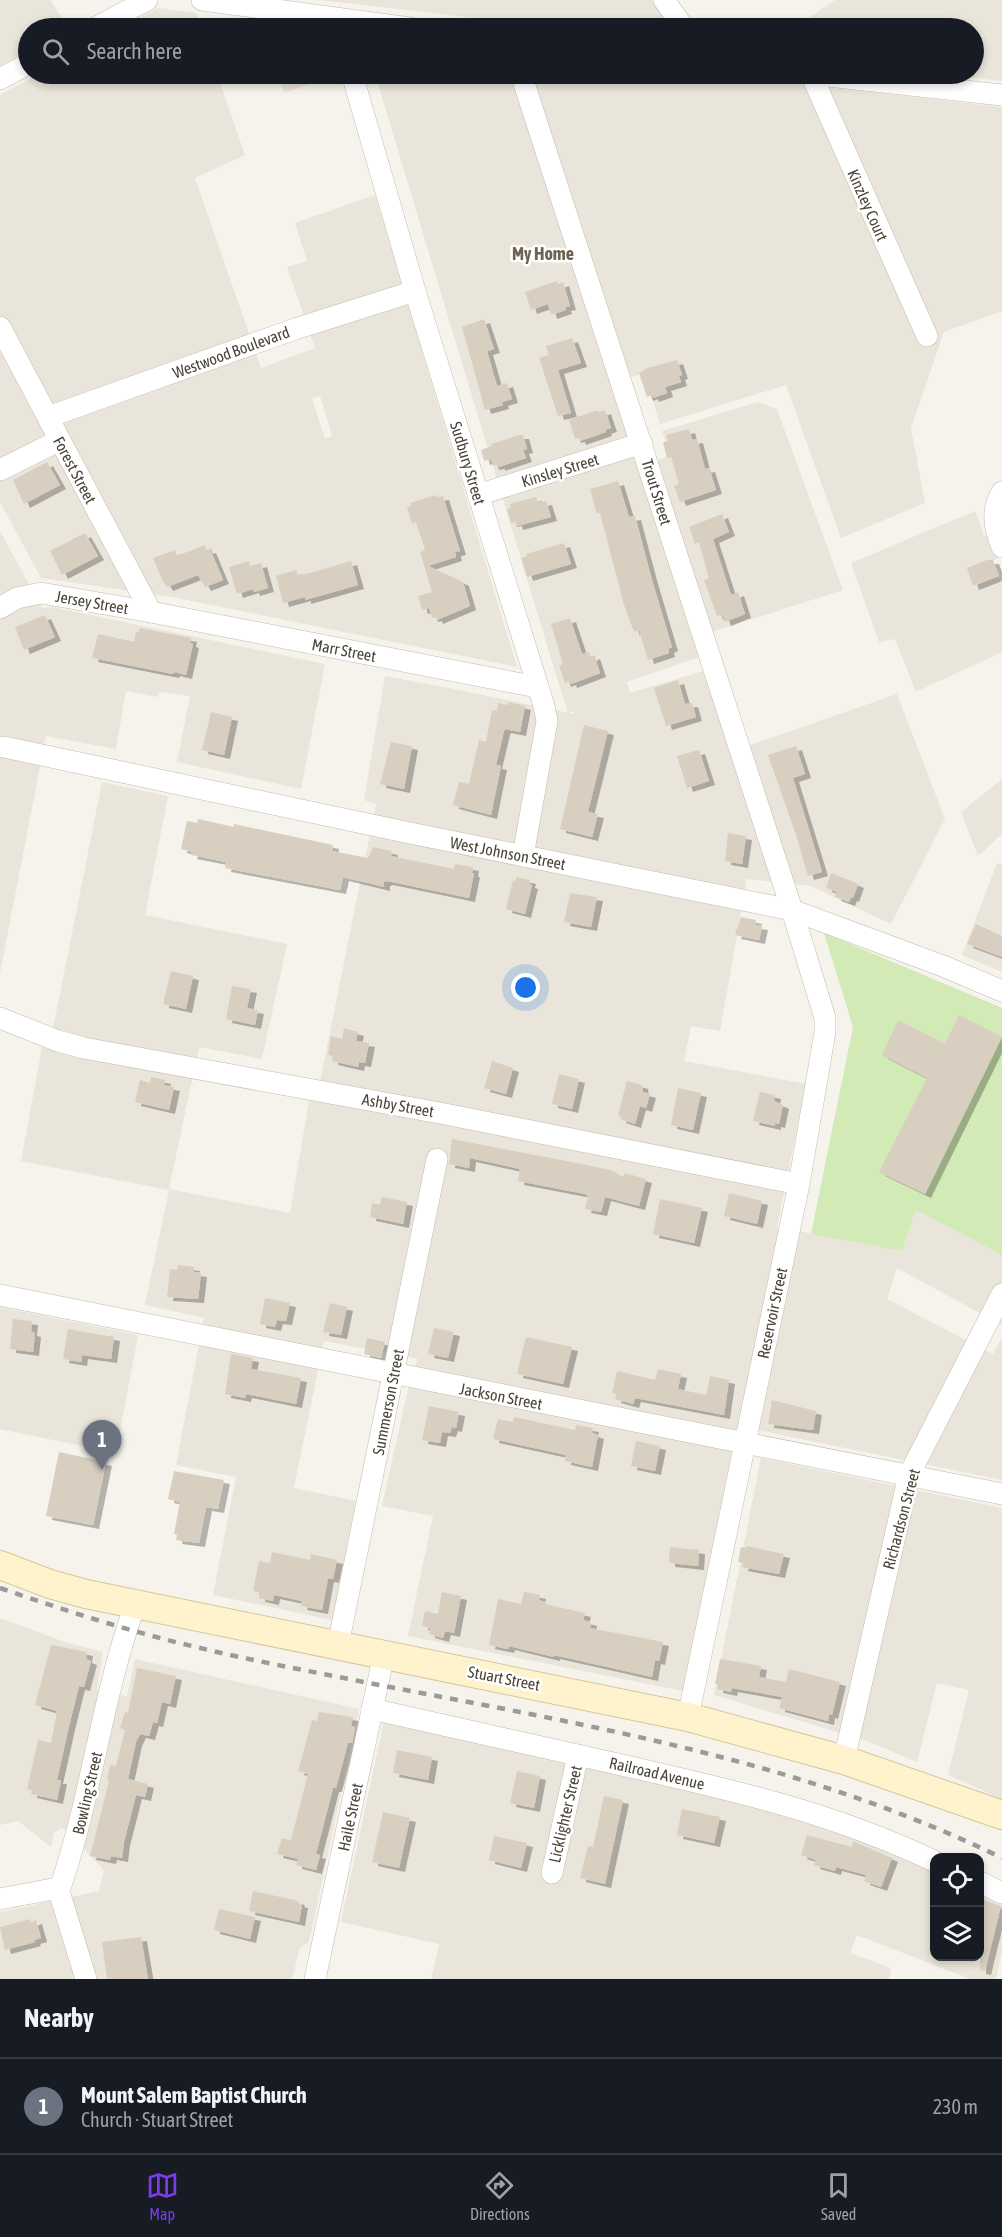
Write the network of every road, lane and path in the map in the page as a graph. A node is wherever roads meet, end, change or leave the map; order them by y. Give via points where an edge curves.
1 (147, 0) edge
2 (202, 0) edge
3 (664, 0) edge
4 (296, 7) edge
5 (114, 18) edge
6 (323, 18) edge
7 (677, 18) edge
8 (18, 70) edge
9 (0, 80) edge
10 (354, 84) edge
11 (524, 84) edge
12 (814, 84) edge
13 (901, 84) edge
14 (1002, 95) edge
15 (414, 291) junction
16 (0, 327) edge
17 (927, 336) dead end
18 (48, 417) junction
19 (60, 440) junction
20 (642, 443) junction
21 (0, 470) edge
22 (1002, 492) edge
23 (478, 495) junction
24 (1002, 547) edge
25 (0, 608) edge
26 (151, 612) junction
27 (537, 687) junction
28 (4, 747) dead end
29 (523, 856) junction
30 (792, 910) junction
31 (1002, 992) edge
32 (0, 1018) edge
33 (436, 1159) dead end
34 (799, 1184) junction
35 (1002, 1294) edge
36 (0, 1295) edge
37 (393, 1374) junction
38 (745, 1444) junction
39 (909, 1475) junction
40 (1002, 1494) edge
41 (0, 1565) edge
42 (135, 1605) junction
43 (338, 1645) junction
44 (384, 1654) junction
45 (372, 1709) junction
46 (688, 1717) junction
47 (578, 1755) junction
48 (844, 1760) junction
49 (1002, 1815) edge
50 (930, 1859) edge
51 (552, 1873) dead end
52 (984, 1884) edge
53 (59, 1887) junction
54 (1002, 1893) edge
55 (0, 1899) edge
56 (86, 1979) edge
57 (315, 1979) edge

1 - 5 street
2 - 4 street
3 - 7 street
4 - 6 street
8 - 9 street
10 - 15 street, Sudbury Street
11 - 20 street, Trout Street
12 - 17 street, Kinzley Court
13 - 14 street
15 - 18 street, Westwood Boulevard
15 - 23 street, Sudbury Street
16 - 18 street, Forest Street
18 - 19 street, Forest Street
19 - 21 street
19 - 26 street, Forest Street
20 - 23 street, Kinsley Street
20 - 30 street, Trout Street
22 - 24 street via 994,520
23 - 27 street, Sudbury Street
25 - 26 street, Jersey Street via 17,598 41,593
26 - 27 street, Marr Street
27 - 29 street, Sudbury Street via 546,721
28 - 29 street, West Johnson Street
29 - 30 street, West Johnson Street
30 - 31 street, West Johnson Street
30 - 34 street, Reservoir Street via 825,1018
32 - 34 street, Ashby Street via 84,1048
33 - 37 street, Summerson Street
34 - 38 street, Reservoir Street
35 - 39 street, Richardson Street
36 - 37 street, Jackson Street
37 - 38 street, Jackson Street
37 - 43 street, Summerson Street
38 - 39 street, Jackson Street
38 - 46 street, Reservoir Street
39 - 40 street, Jackson Street
39 - 48 street, Richardson Street
41 - 42 street, Stuart Street via 61,1588
42 - 43 street, Stuart Street
42 - 53 street, Bowling Street via 122,1644 74,1849
43 - 44 street, Stuart Street
44 - 45 street, Haile Street
44 - 46 street, Stuart Street
45 - 47 street, Railroad Avenue
45 - 57 street, Haile Street
46 - 48 street, Stuart Street
47 - 50 street, Railroad Avenue via 760,1797 889,1839
47 - 51 street, Licklighter Street
48 - 49 street, Stuart Street
52 - 54 street
53 - 55 street
53 - 56 street

